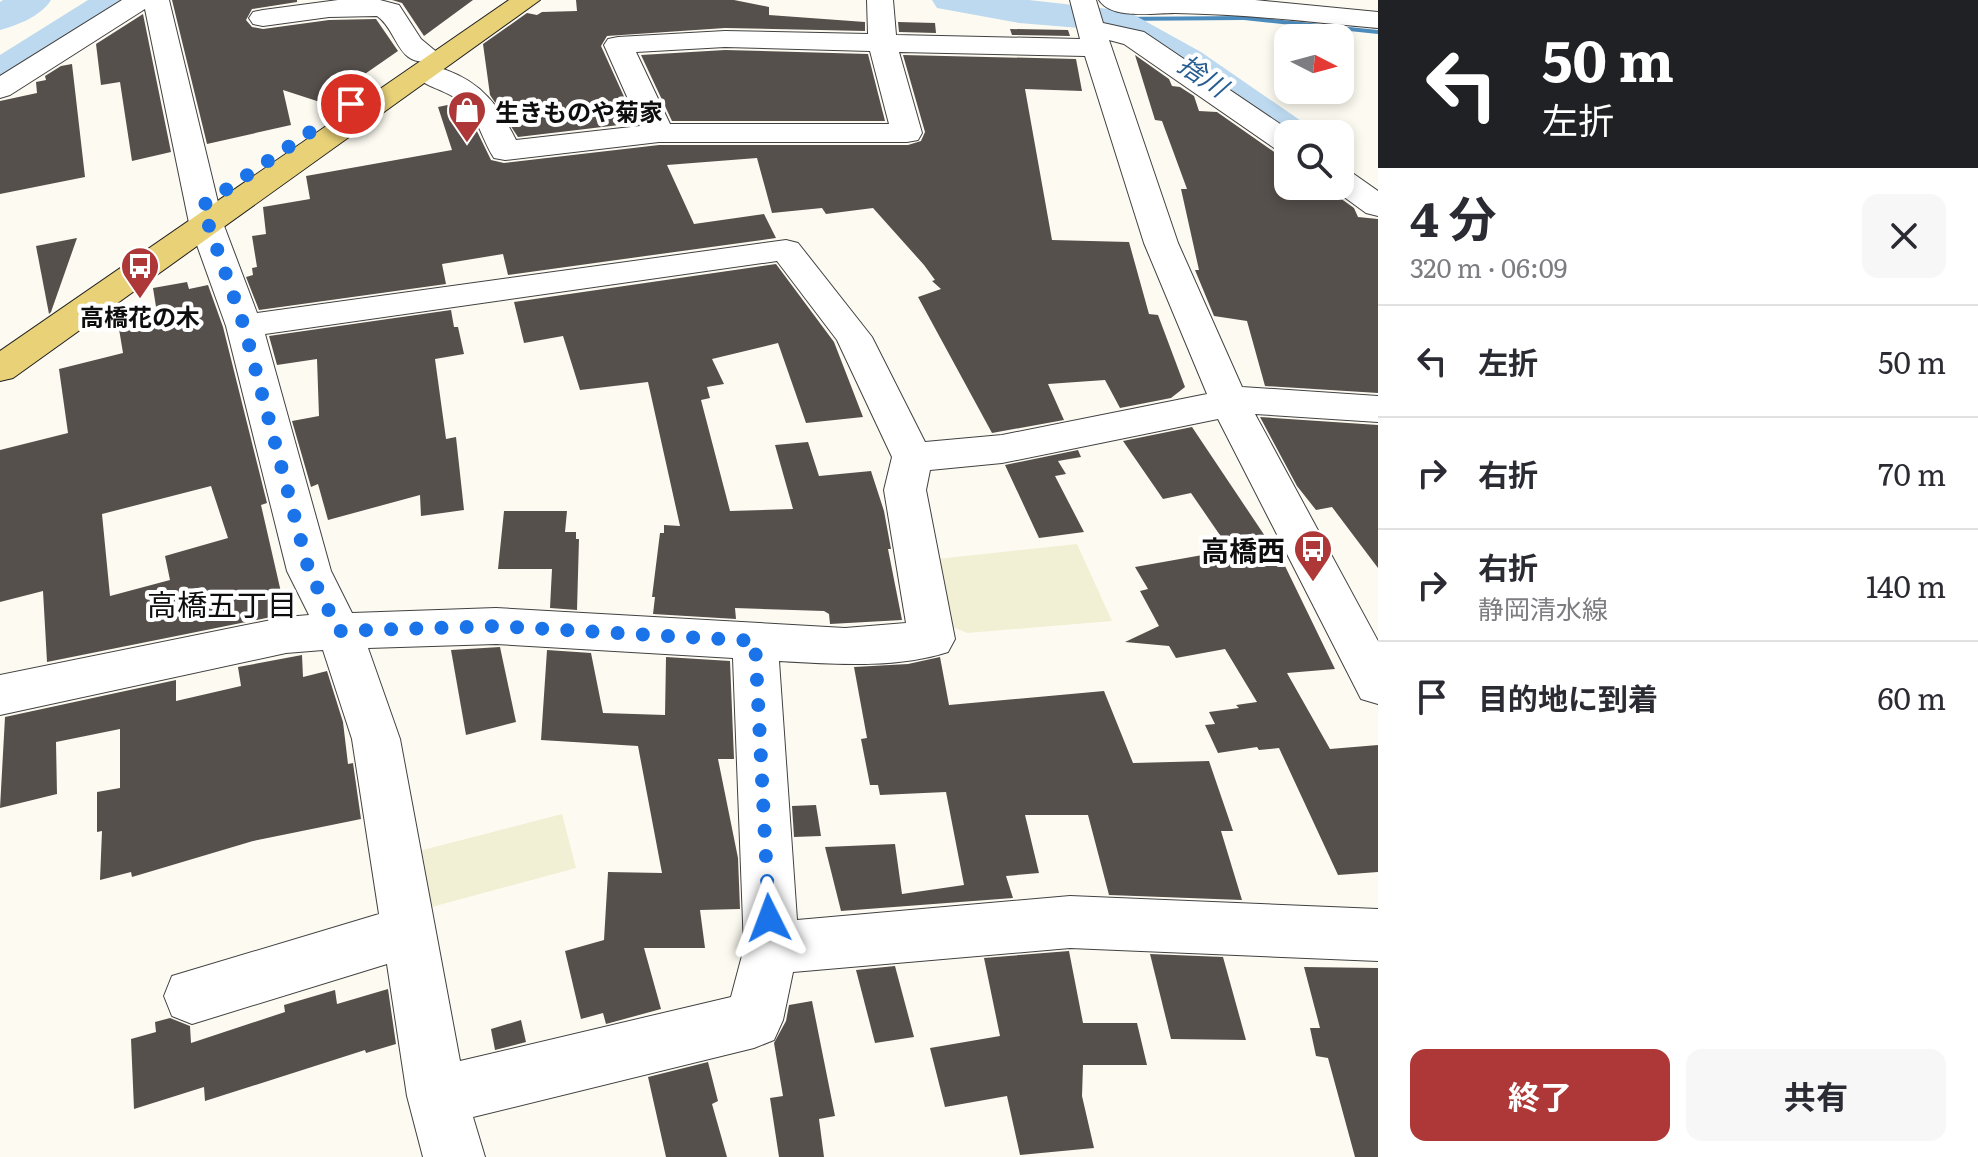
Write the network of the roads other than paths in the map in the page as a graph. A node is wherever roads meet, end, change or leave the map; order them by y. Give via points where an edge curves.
1 (141, 0) edge
2 (156, 0) edge
3 (503, 0) edge
4 (527, 0) edge
5 (880, 0) edge
6 (1112, 0) edge
7 (263, 18) dead end
8 (1378, 20) edge
9 (1090, 25) edge
10 (882, 43) junction
11 (425, 63) junction
12 (0, 89) edge
13 (659, 133) junction
14 (1274, 133) edge
15 (1354, 189) edge
16 (1378, 206) edge
17 (204, 214) junction
18 (244, 326) junction
19 (0, 344) edge
20 (0, 369) edge
21 (1229, 401) junction
22 (1378, 409) edge
23 (912, 457) junction
24 (339, 631) junction
25 (755, 641) junction
26 (1378, 685) edge
27 (0, 695) edge
28 (409, 931) junction
29 (1378, 935) edge
30 (771, 948) junction
31 (192, 996) dead end
32 (437, 1096) junction
33 (454, 1157) edge

1 - 12 street
2 - 17 street
3 - 11 main road
4 - 11 main road
5 - 10 street
6 - 8 street
7 - 11 street via 379,7 390,12
9 - 10 street
9 - 14 street via 1134,38
9 - 21 street via 1155,225
10 - 13 street via 907,133
10 - 13 street via 725,39 618,45
11 - 13 street via 485,107 505,151
11 - 17 main road
15 - 16 street
17 - 18 street
17 - 19 main road
17 - 20 main road
18 - 23 street via 786,250 854,337
18 - 24 street via 309,571
21 - 22 street
21 - 23 street via 1002,449
21 - 26 street
23 - 25 street via 905,490 932,639 845,646
24 - 25 street via 496,626
24 - 27 street via 286,635
24 - 28 street via 376,739
25 - 30 street
28 - 31 street
28 - 32 street
29 - 30 street via 1070,922
30 - 32 street via 754,1020
32 - 33 street

